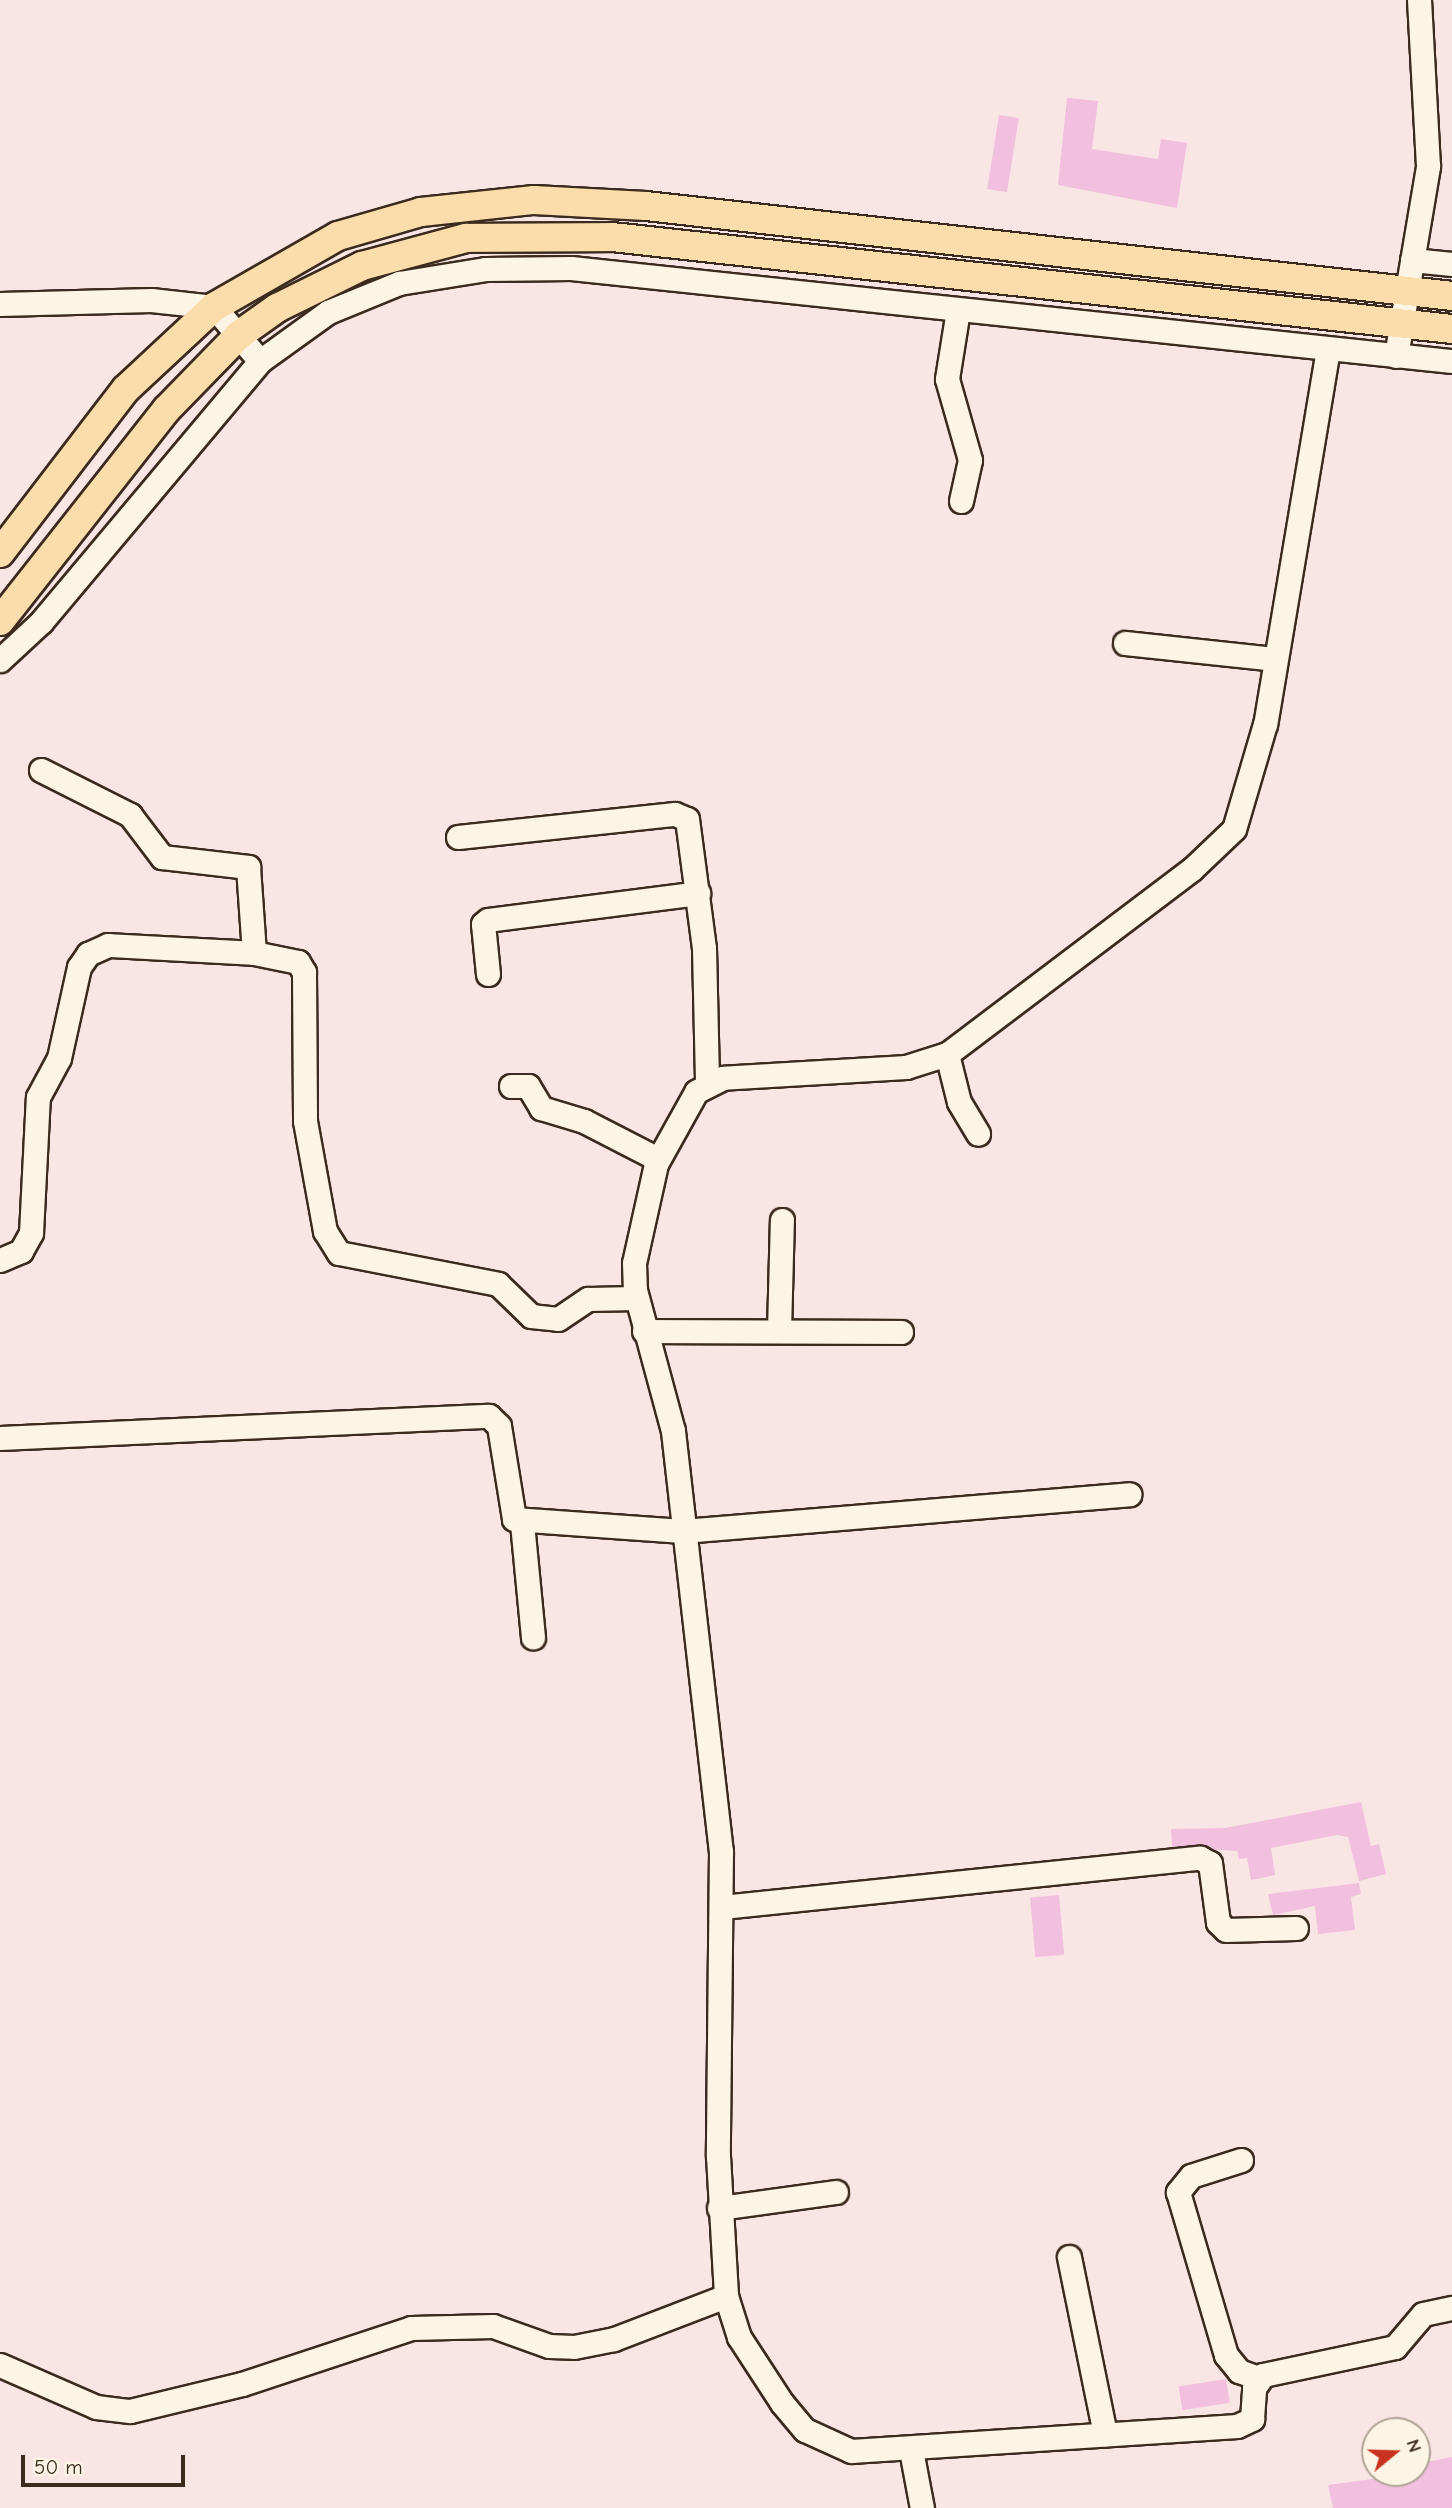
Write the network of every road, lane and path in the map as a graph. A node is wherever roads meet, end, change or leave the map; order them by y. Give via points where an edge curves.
1 (1419, 0) edge
2 (1412, 260) junction
3 (1452, 264) edge
4 (1405, 292) junction
5 (1452, 296) edge
6 (0, 304) edge
7 (214, 307) junction
8 (958, 310) junction
9 (1399, 324) junction
10 (1452, 329) edge
11 (239, 335) junction
12 (1328, 349) junction
13 (1396, 356) junction
14 (260, 361) junction
15 (1452, 361) edge
16 (961, 501) dead end
17 (0, 553) edge
18 (0, 621) edge
19 (1125, 643) dead end
20 (1274, 659) junction
21 (0, 660) edge
22 (41, 770) dead end
23 (458, 838) dead end
24 (698, 894) junction
25 (254, 953) junction
26 (488, 974) dead end
27 (947, 1054) junction
28 (707, 1084) junction
29 (511, 1086) dead end
30 (978, 1134) dead end
31 (658, 1159) junction
32 (782, 1220) dead end
33 (0, 1259) edge
34 (636, 1298) junction
35 (645, 1331) junction
36 (779, 1331) junction
37 (901, 1332) dead end
38 (0, 1438) edge
39 (1129, 1494) dead end
40 (522, 1522) junction
41 (683, 1531) junction
42 (533, 1637) dead end
43 (722, 1907) junction
44 (1296, 1928) dead end
45 (1241, 2160) dead end
46 (836, 2192) dead end
47 (719, 2208) junction
48 (1069, 2258) dead end
49 (726, 2296) junction
50 (1452, 2308) edge
51 (0, 2365) edge
52 (1258, 2378) junction
53 (1105, 2434) junction
54 (911, 2450) junction
55 (922, 2508) edge

1 - 2 street via 1428,166
2 - 3 street
2 - 4 street
4 - 5 main road
4 - 7 main road via 646,206 534,200 474,203 378,222 338,236
4 - 9 street
6 - 7 street via 152,300
7 - 11 street
7 - 17 main road via 126,389
8 - 12 street
8 - 14 street via 571,268 485,268 359,297
8 - 16 street via 947,379 970,460
9 - 10 main road
9 - 11 main road via 612,237 528,234 466,238 362,266 277,308
9 - 13 street
11 - 14 street
11 - 18 main road via 159,419
12 - 13 street
12 - 20 street
13 - 15 street
14 - 21 street via 41,622
19 - 20 street
20 - 27 street via 1254,775 1234,829 1192,869
22 - 25 street via 130,815 162,857 248,867
23 - 24 street via 683,816
24 - 26 street via 488,920 483,924
24 - 28 street via 709,1018
25 - 33 street via 108,945 88,954 79,967 59,1058 38,1097 31,1233 21,1251
25 - 34 street via 298,962 304,972 305,1121 325,1231 339,1253 499,1284 531,1317 558,1319 588,1300
27 - 28 street via 906,1068
27 - 30 street via 959,1102
28 - 31 street via 671,1129
29 - 31 street via 528,1086 543,1110 584,1121
31 - 34 street via 634,1263
32 - 36 street
34 - 35 street
35 - 36 street
35 - 41 street via 669,1407
36 - 37 street
38 - 40 street via 489,1416 499,1426 510,1512
39 - 41 street
40 - 41 street
40 - 42 street
41 - 43 street via 717,1805
43 - 44 street via 1200,1858 1210,1863 1219,1922 1226,1930
43 - 47 street
45 - 52 street via 1191,2176 1178,2192 1226,2355 1239,2371
46 - 47 street
47 - 49 street
48 - 53 street
49 - 51 street via 614,2339 574,2347 549,2346 493,2326 411,2328 242,2384 130,2412 96,2407
49 - 54 street via 759,2374 805,2430 851,2451
50 - 52 street via 1423,2314 1395,2347
52 - 53 street via 1247,2423
53 - 54 street
54 - 55 street

